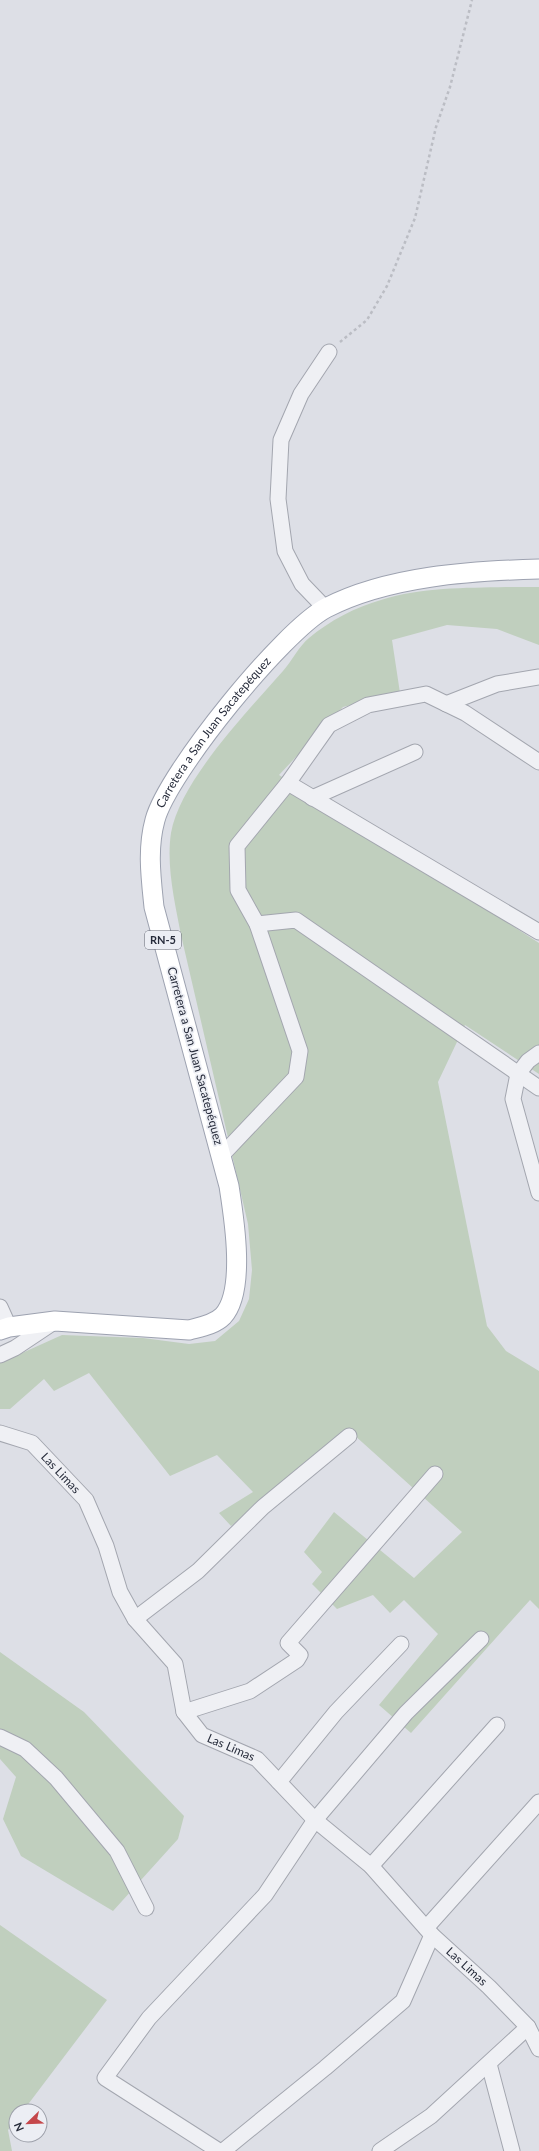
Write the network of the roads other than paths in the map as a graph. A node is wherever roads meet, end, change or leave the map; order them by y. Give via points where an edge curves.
1 (329, 352) road end
2 (539, 569) edge
3 (326, 609) junction
4 (539, 677) edge
5 (446, 704) junction
6 (415, 752) dead end
7 (539, 762) edge
8 (288, 783) junction
9 (312, 798) junction
10 (256, 924) junction
11 (539, 932) edge
12 (539, 1053) edge
13 (518, 1074) junction
14 (539, 1088) edge
15 (222, 1155) junction
16 (539, 1193) edge
17 (0, 1307) edge
18 (55, 1321) junction
19 (4, 1328) edge
20 (0, 1355) edge
21 (0, 1433) edge
22 (349, 1436) dead end
23 (435, 1474) dead end
24 (134, 1619) junction
25 (481, 1639) dead end
26 (402, 1644) dead end
27 (184, 1712) junction
28 (497, 1725) dead end
29 (0, 1737) edge
30 (279, 1782) junction
31 (539, 1802) edge
32 (315, 1820) junction
33 (371, 1866) junction
34 (146, 1908) dead end
35 (429, 1932) junction
36 (533, 2030) edge
37 (539, 2050) edge
38 (489, 2064) junction
39 (219, 2151) edge
40 (223, 2151) edge
41 (380, 2151) edge
42 (512, 2151) edge

1 - 3 street via 301,394 281,440 278,499 285,551 302,584
2 - 3 main road, Carretera a San Juan Sacatepéquez / RN-5 via 467,573 394,584 371,590
3 - 15 main road, Carretera a San Juan Sacatepéquez / RN-5 via 305,622 206,734 165,797 155,819 150,868 154,907
4 - 5 street via 497,684
5 - 7 street via 465,713
5 - 8 street via 426,694 368,705 329,725
6 - 9 street
8 - 9 street
8 - 10 street via 237,846 238,890
9 - 11 street
10 - 13 street via 296,920
10 - 15 street via 300,1051 296,1077
12 - 13 street via 528,1061
13 - 14 street
13 - 16 street via 513,1099
15 - 18 main road, Carretera a San Juan Sacatepéquez / RN-5 via 235,1223 236,1250 232,1302 223,1315 207,1325 189,1330
17 - 19 street
18 - 19 main road, Carretera a San Juan Sacatepéquez / RN-5
18 - 20 street
21 - 24 street, Las Limas via 32,1443 86,1500 106,1546 120,1592
22 - 24 street via 263,1507 198,1571
23 - 27 street via 288,1643 299,1651 298,1660 250,1691
24 - 27 street, Las Limas via 175,1664
25 - 32 street via 406,1713
26 - 30 street via 336,1712
27 - 30 street, Las Limas via 202,1735 257,1759
28 - 33 street
29 - 34 street via 25,1750 56,1778 117,1850
30 - 32 street, Las Limas
31 - 35 street
32 - 33 street, Las Limas
32 - 39 street via 265,1895 149,2018 104,2078
33 - 35 street, Las Limas
35 - 36 street, Las Limas
35 - 40 street via 403,2001
36 - 37 street, Las Limas
36 - 38 street
38 - 41 street via 431,2116
38 - 42 street

